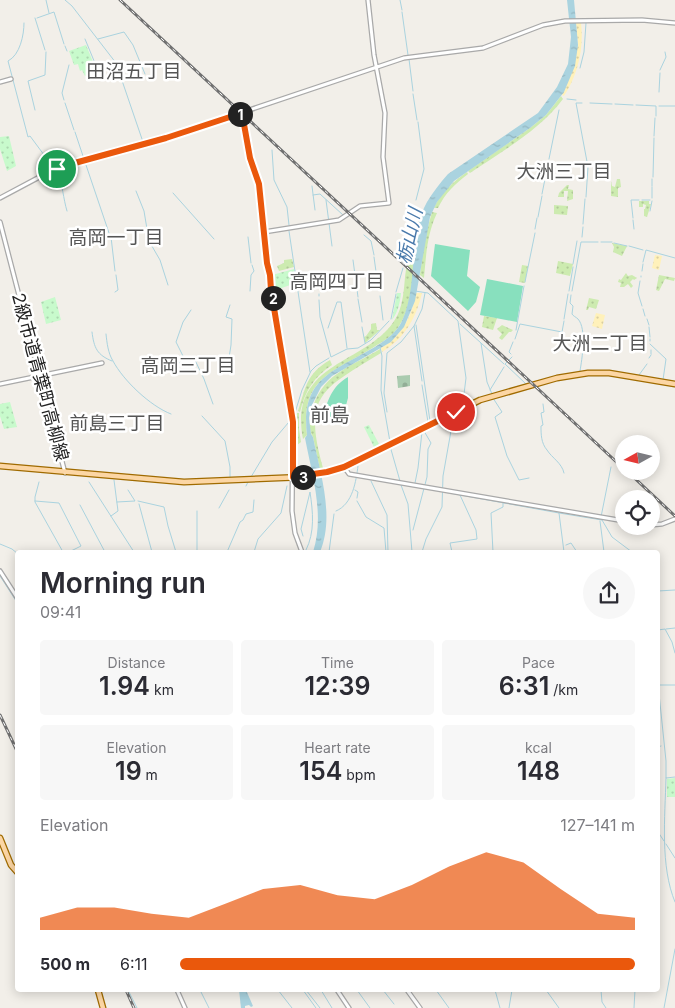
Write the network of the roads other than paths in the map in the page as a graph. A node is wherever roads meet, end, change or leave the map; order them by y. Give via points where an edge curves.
1 (368, 0) edge
2 (675, 23) edge
3 (376, 68) junction
4 (11, 79) dead end
5 (0, 82) edge
6 (242, 113) junction
7 (0, 198) edge
8 (0, 222) edge
9 (264, 232) junction
10 (102, 362) dead end
11 (41, 376) junction
12 (0, 384) edge
13 (675, 384) edge
14 (0, 466) edge
15 (344, 467) junction
16 (65, 473) junction
17 (293, 477) junction
18 (615, 519) edge
19 (675, 519) edge
20 (660, 524) edge
21 (301, 550) edge
22 (0, 571) edge
23 (15, 594) edge
24 (0, 838) edge
25 (15, 870) edge
26 (99, 992) edge
27 (178, 992) edge
28 (338, 992) edge
29 (408, 992) edge
30 (103, 1008) edge
31 (185, 1008) edge
32 (349, 1008) edge
33 (420, 1008) edge

1 - 3 street
2 - 3 street via 565,21 484,48 416,55
3 - 6 street
3 - 9 street via 385,113 383,157 389,203 360,206 339,220
4 - 5 street
6 - 7 street via 47,173
6 - 9 street via 250,158 259,184
8 - 11 street, 2級市道青葉町高柳線
9 - 17 street via 293,420
10 - 11 street
11 - 12 street
11 - 16 street, 2級市道青葉町高柳線
13 - 15 main road via 609,373 557,378 480,400
14 - 16 main road
15 - 17 main road
15 - 18 street via 349,474
16 - 17 main road via 184,482
17 - 21 street via 293,524
19 - 20 street
22 - 23 street
24 - 25 main road
26 - 30 main road
27 - 31 street
28 - 32 street
29 - 33 street

